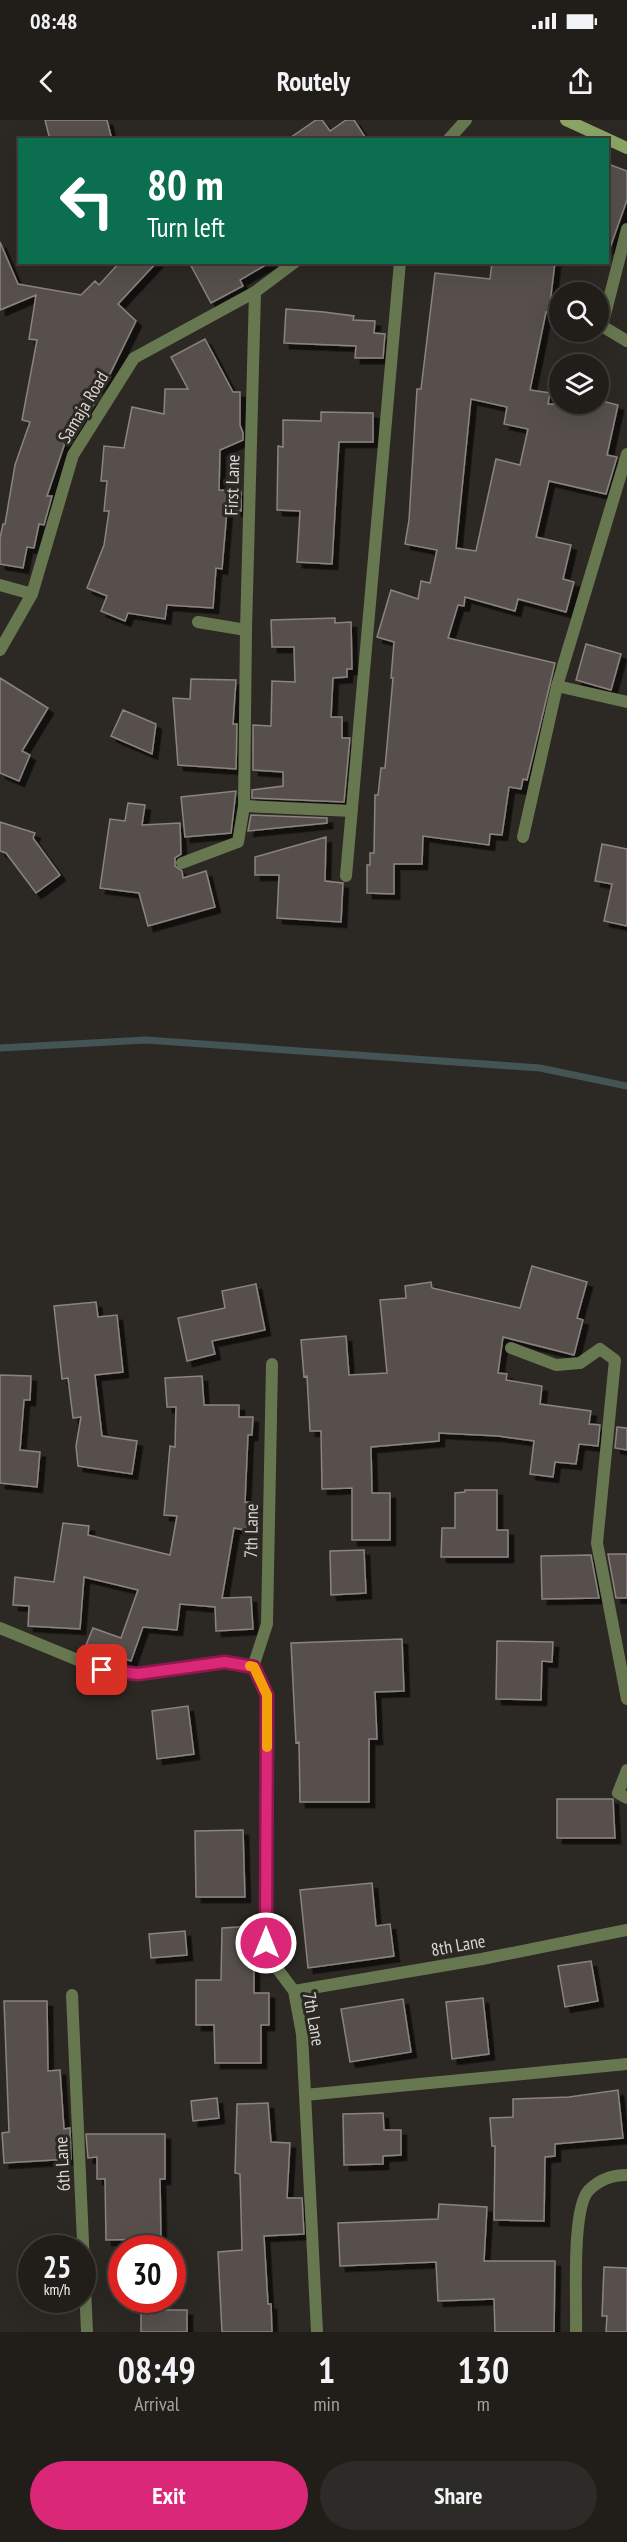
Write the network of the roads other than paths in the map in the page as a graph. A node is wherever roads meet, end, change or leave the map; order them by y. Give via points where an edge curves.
1 (466, 120) edge
2 (566, 120) edge
3 (591, 125) edge
4 (450, 138) edge
5 (627, 148) edge
6 (627, 229) edge
7 (292, 264) edge
8 (400, 264) edge
9 (255, 292) junction
10 (627, 341) edge
11 (627, 454) edge
12 (0, 585) edge
13 (33, 594) junction
14 (198, 622) dead end
15 (246, 630) junction
16 (0, 651) edge
17 (557, 686) junction
18 (627, 702) edge
19 (244, 806) junction
20 (352, 811) junction
21 (523, 837) dead end
22 (182, 863) dead end
23 (346, 876) dead end
24 (512, 1348) dead end
25 (272, 1364) dead end
26 (0, 1628) edge
27 (254, 1667) junction
28 (627, 1699) edge
29 (627, 1770) edge
30 (627, 1798) edge
31 (627, 1930) edge
32 (294, 1991) junction
33 (72, 1995) dead end
34 (627, 2064) edge
35 (305, 2095) junction
36 (627, 2175) edge
37 (87, 2332) edge
38 (316, 2332) edge
39 (576, 2332) edge

1 - 4 street
2 - 3 street
3 - 5 street
6 - 10 street via 602,326
7 - 9 street, Samaja Road
8 - 20 street
9 - 13 street, Samaja Road via 134,358 74,455
9 - 15 street, First Lane
11 - 17 street
12 - 13 street
13 - 16 street, Samaja Road
14 - 15 street
15 - 19 street, First Lane
17 - 18 street
17 - 21 street
19 - 20 street
19 - 22 street, First Lane via 238,842
20 - 23 street
24 - 28 street via 556,1365 580,1363 600,1349 615,1360 597,1543
25 - 27 street, 7th Lane via 267,1624
26 - 27 street via 102,1670 138,1674 225,1662
27 - 32 street, 7th Lane via 267,1695 266,1943 273,1963
29 - 30 street via 618,1794
31 - 32 street, 8th Lane
32 - 35 street, 7th Lane via 302,2034
33 - 37 street, 6th Lane
34 - 35 street
35 - 38 street, 7th Lane
36 - 39 street via 611,2176 588,2190 578,2215

